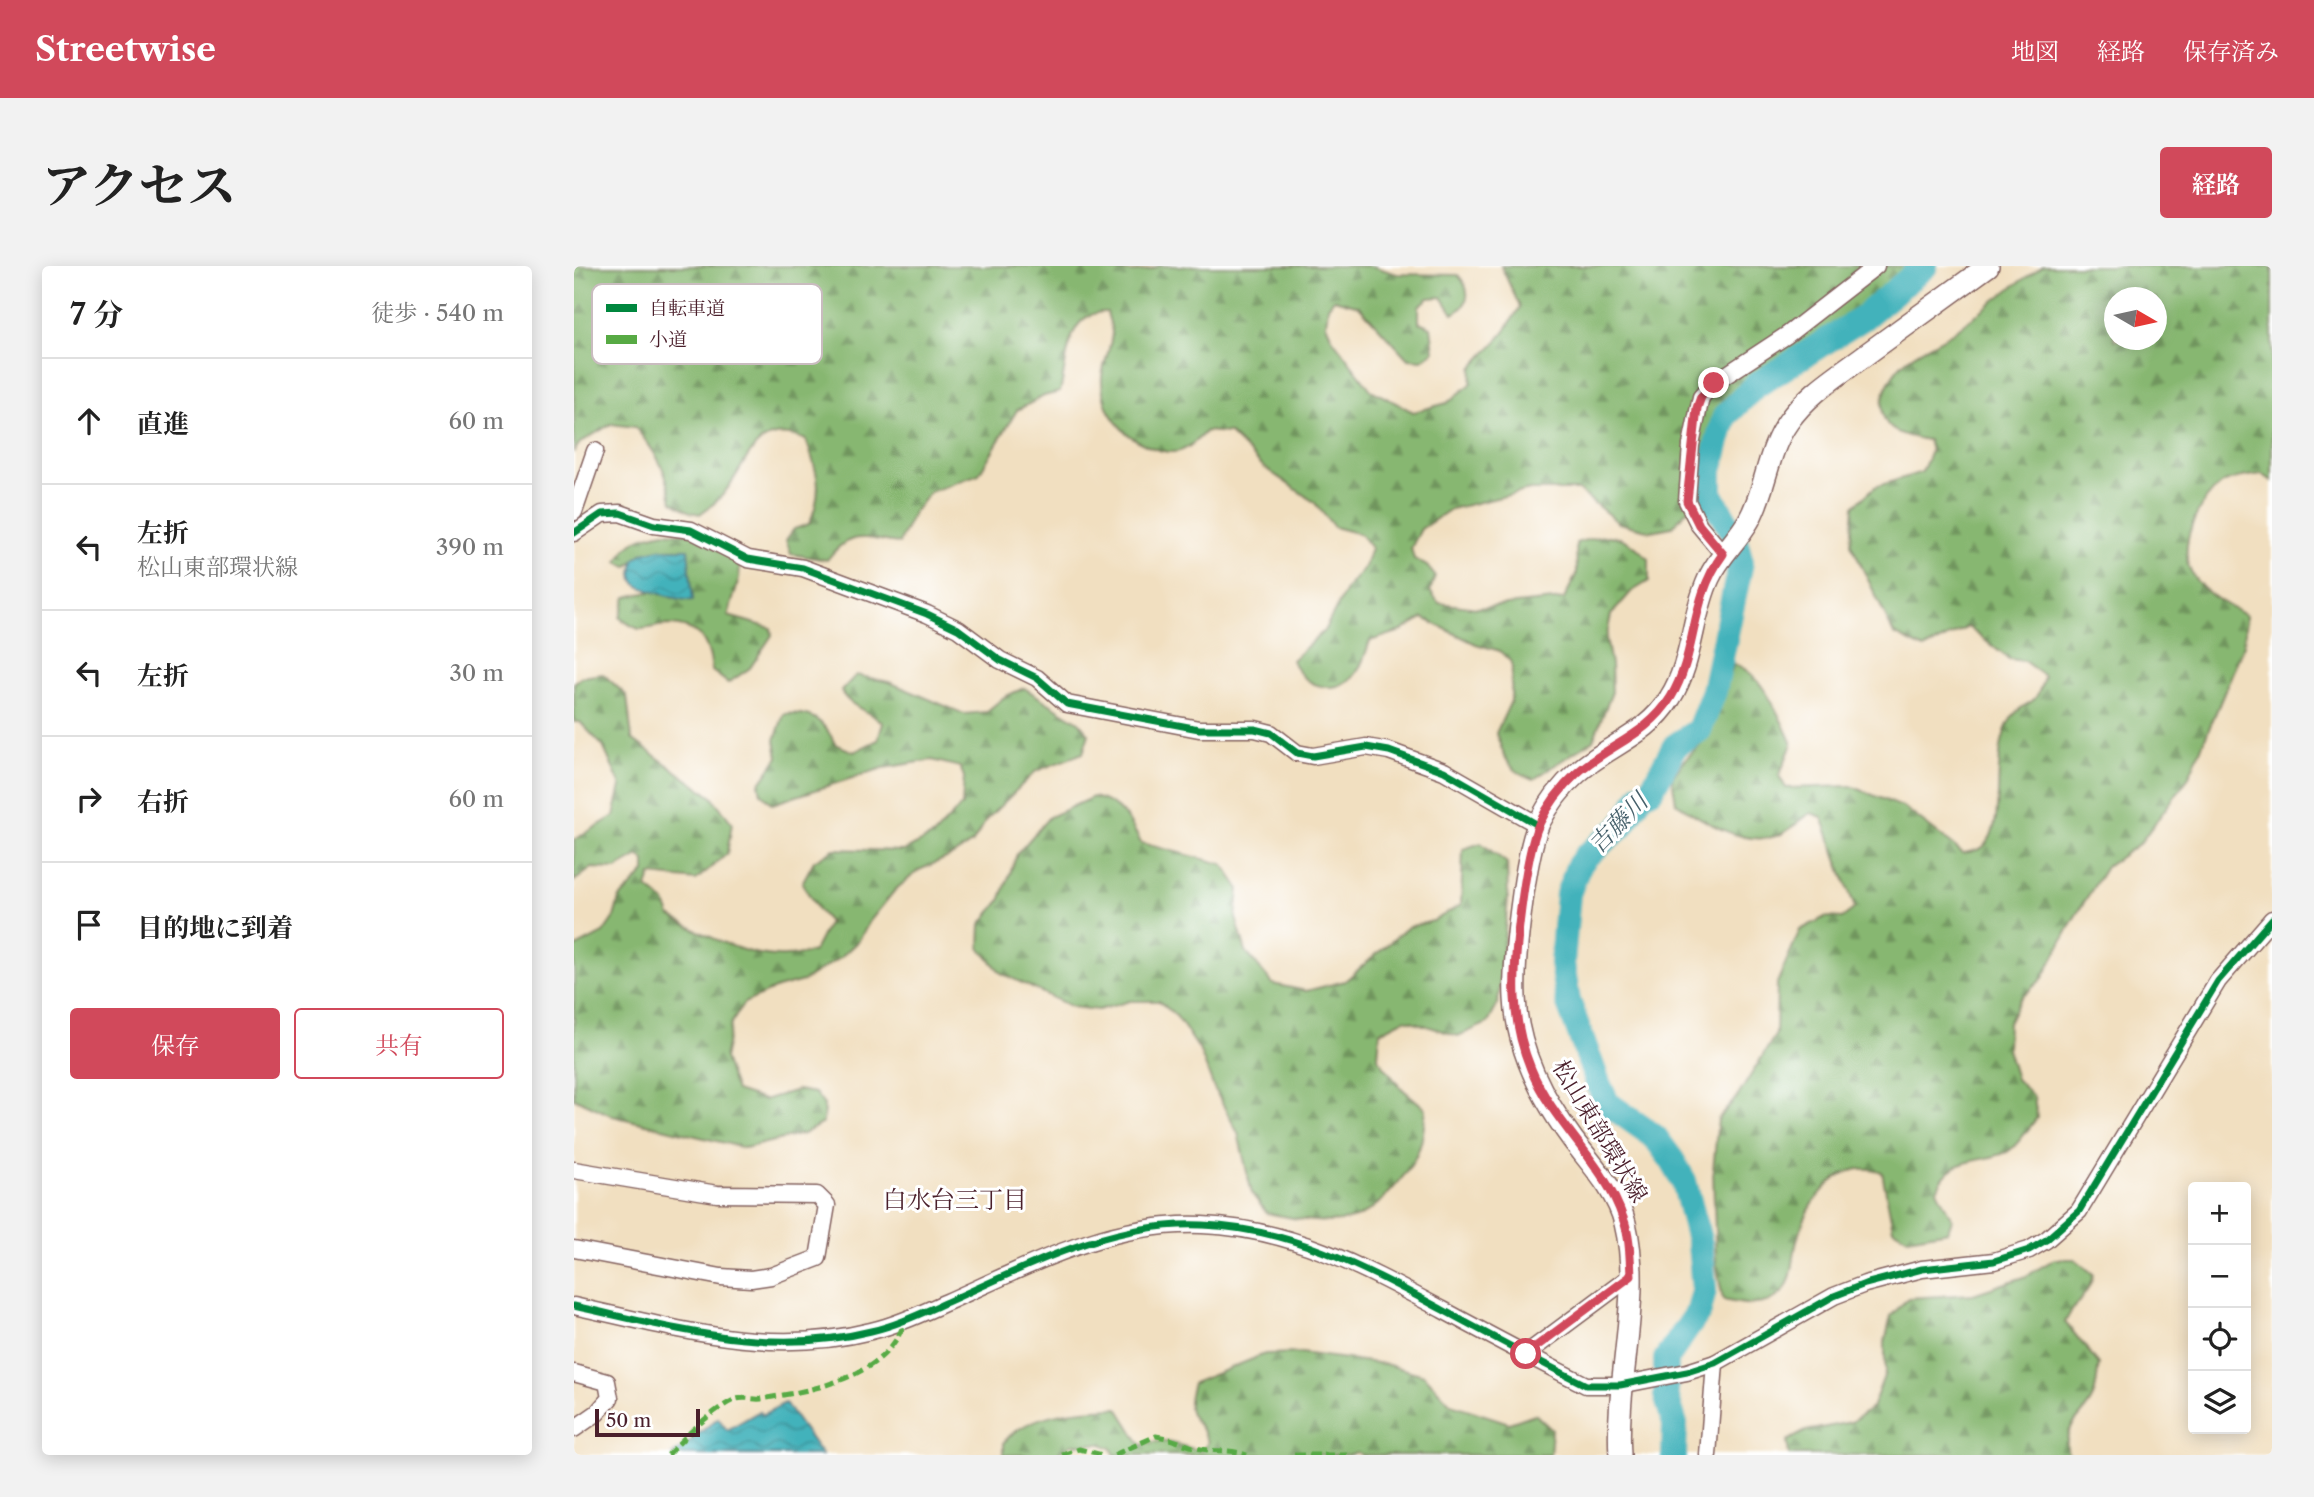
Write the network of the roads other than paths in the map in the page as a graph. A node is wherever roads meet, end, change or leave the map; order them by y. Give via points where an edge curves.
1 (1876, 266) edge
2 (1988, 266) edge
3 (595, 451) dead end
4 (574, 512) edge
5 (574, 533) edge
6 (1725, 551) junction
7 (1538, 825) junction
8 (2272, 919) edge
9 (574, 1170) edge
10 (574, 1250) edge
11 (1631, 1276) junction
12 (574, 1307) edge
13 (1526, 1354) junction
14 (1715, 1363) junction
15 (574, 1373) edge
16 (1620, 1385) junction
17 (574, 1429) edge
18 (1620, 1455) edge
19 (1708, 1455) edge

1 - 6 street via 1701,397 1691,445 1687,501 1699,525
2 - 6 main road, 松山東部環状線 via 1802,405 1777,442 1757,502
3 - 4 street
5 - 7 street via 602,514 620,513 654,525 691,530 748,559 803,568 927,614 1037,678 1067,704 1199,729 1255,729 1271,733 1297,753 1314,756 1366,747 1389,751 1444,771
6 - 7 main road, 松山東部環状線 via 1702,593 1680,679 1663,709 1628,740 1577,773
7 - 11 main road, 松山東部環状線 via 1528,862 1517,961 1520,1034 1546,1100 1614,1195 1624,1219
8 - 14 street via 2218,981 2079,1211 2046,1240 2011,1257 1922,1269 1865,1284 1834,1296
9 - 10 street via 717,1194 817,1195 827,1205 818,1258 761,1278 721,1277
11 - 13 street
11 - 16 main road, 松山東部環状線
12 - 13 street via 726,1338 803,1343 894,1324 1118,1233 1200,1224 1261,1232 1348,1259
13 - 16 street via 1586,1385
14 - 16 street
14 - 19 street
15 - 17 street via 607,1382 610,1398
16 - 18 main road, 松山東部環状線

